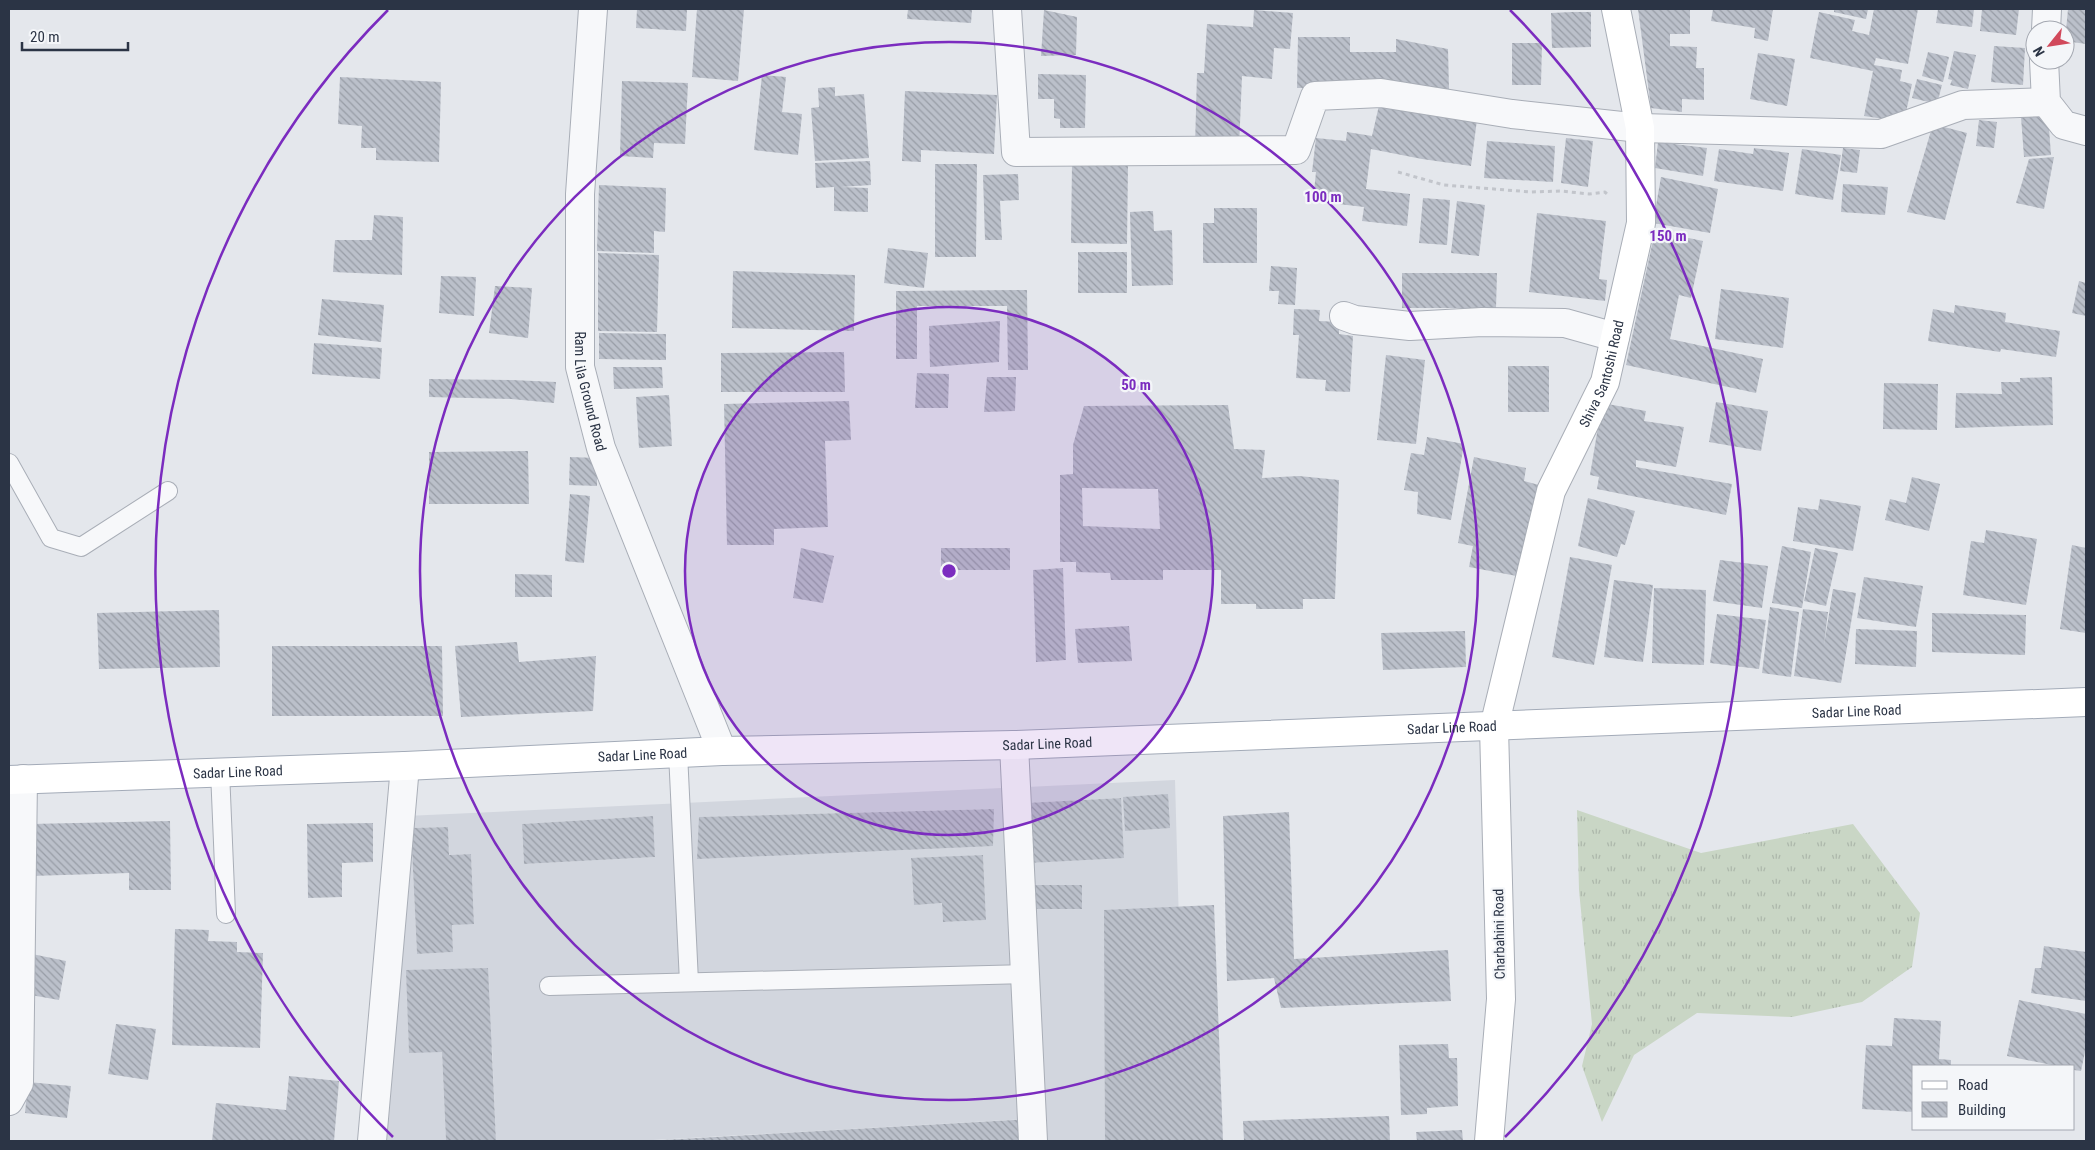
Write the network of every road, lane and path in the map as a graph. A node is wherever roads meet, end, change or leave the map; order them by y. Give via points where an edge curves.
1 (593, 9) edge
2 (1007, 9) edge
3 (1616, 9) edge
4 (2044, 70) edge
5 (2046, 102) junction
6 (1640, 128) junction
7 (2086, 131) edge
8 (1398, 172) dead end
9 (1641, 223) junction
10 (1344, 316) dead end
11 (1615, 337) junction
12 (9, 463) edge
13 (168, 491) dead end
14 (2086, 702) edge
15 (1494, 727) junction
16 (1014, 745) junction
17 (722, 751) junction
18 (678, 753) junction
19 (405, 766) junction
20 (220, 771) junction
21 (16, 779) edge
22 (226, 914) dead end
23 (1025, 974) junction
24 (689, 982) junction
25 (548, 986) dead end
26 (9, 1101) edge
27 (372, 1141) edge
28 (1033, 1141) edge
29 (1489, 1141) edge

1 - 17 street, Ram Lila Ground Road via 580,194 580,367 601,448
2 - 6 street via 1016,152 1296,150 1315,96 1381,93 1512,114
3 - 6 main road, Shiva Santoshi Road
4 - 5 street
5 - 6 street via 1963,105 1881,134
5 - 7 street via 2064,125
6 - 9 main road, Shiva Santoshi Road
8 - 9 path via 1444,185 1531,192 1605,192
9 - 11 main road, Shiva Santoshi Road
10 - 11 street via 1410,326 1482,322 1566,323
11 - 15 main road, Shiva Santoshi Road via 1605,382 1551,491
12 - 13 lane via 51,538 81,547
14 - 15 main road, Sadar Line Road
15 - 16 main road, Sadar Line Road
15 - 29 main road, Charbahini Road via 1500,999
16 - 17 main road, Sadar Line Road
16 - 23 street
17 - 18 main road, Sadar Line Road
18 - 19 main road, Sadar Line Road
18 - 24 lane
19 - 20 main road, Sadar Line Road
19 - 27 street
20 - 21 main road, Sadar Line Road
20 - 22 lane
21 - 26 street via 19,1083
23 - 24 lane
23 - 28 street
24 - 25 lane

